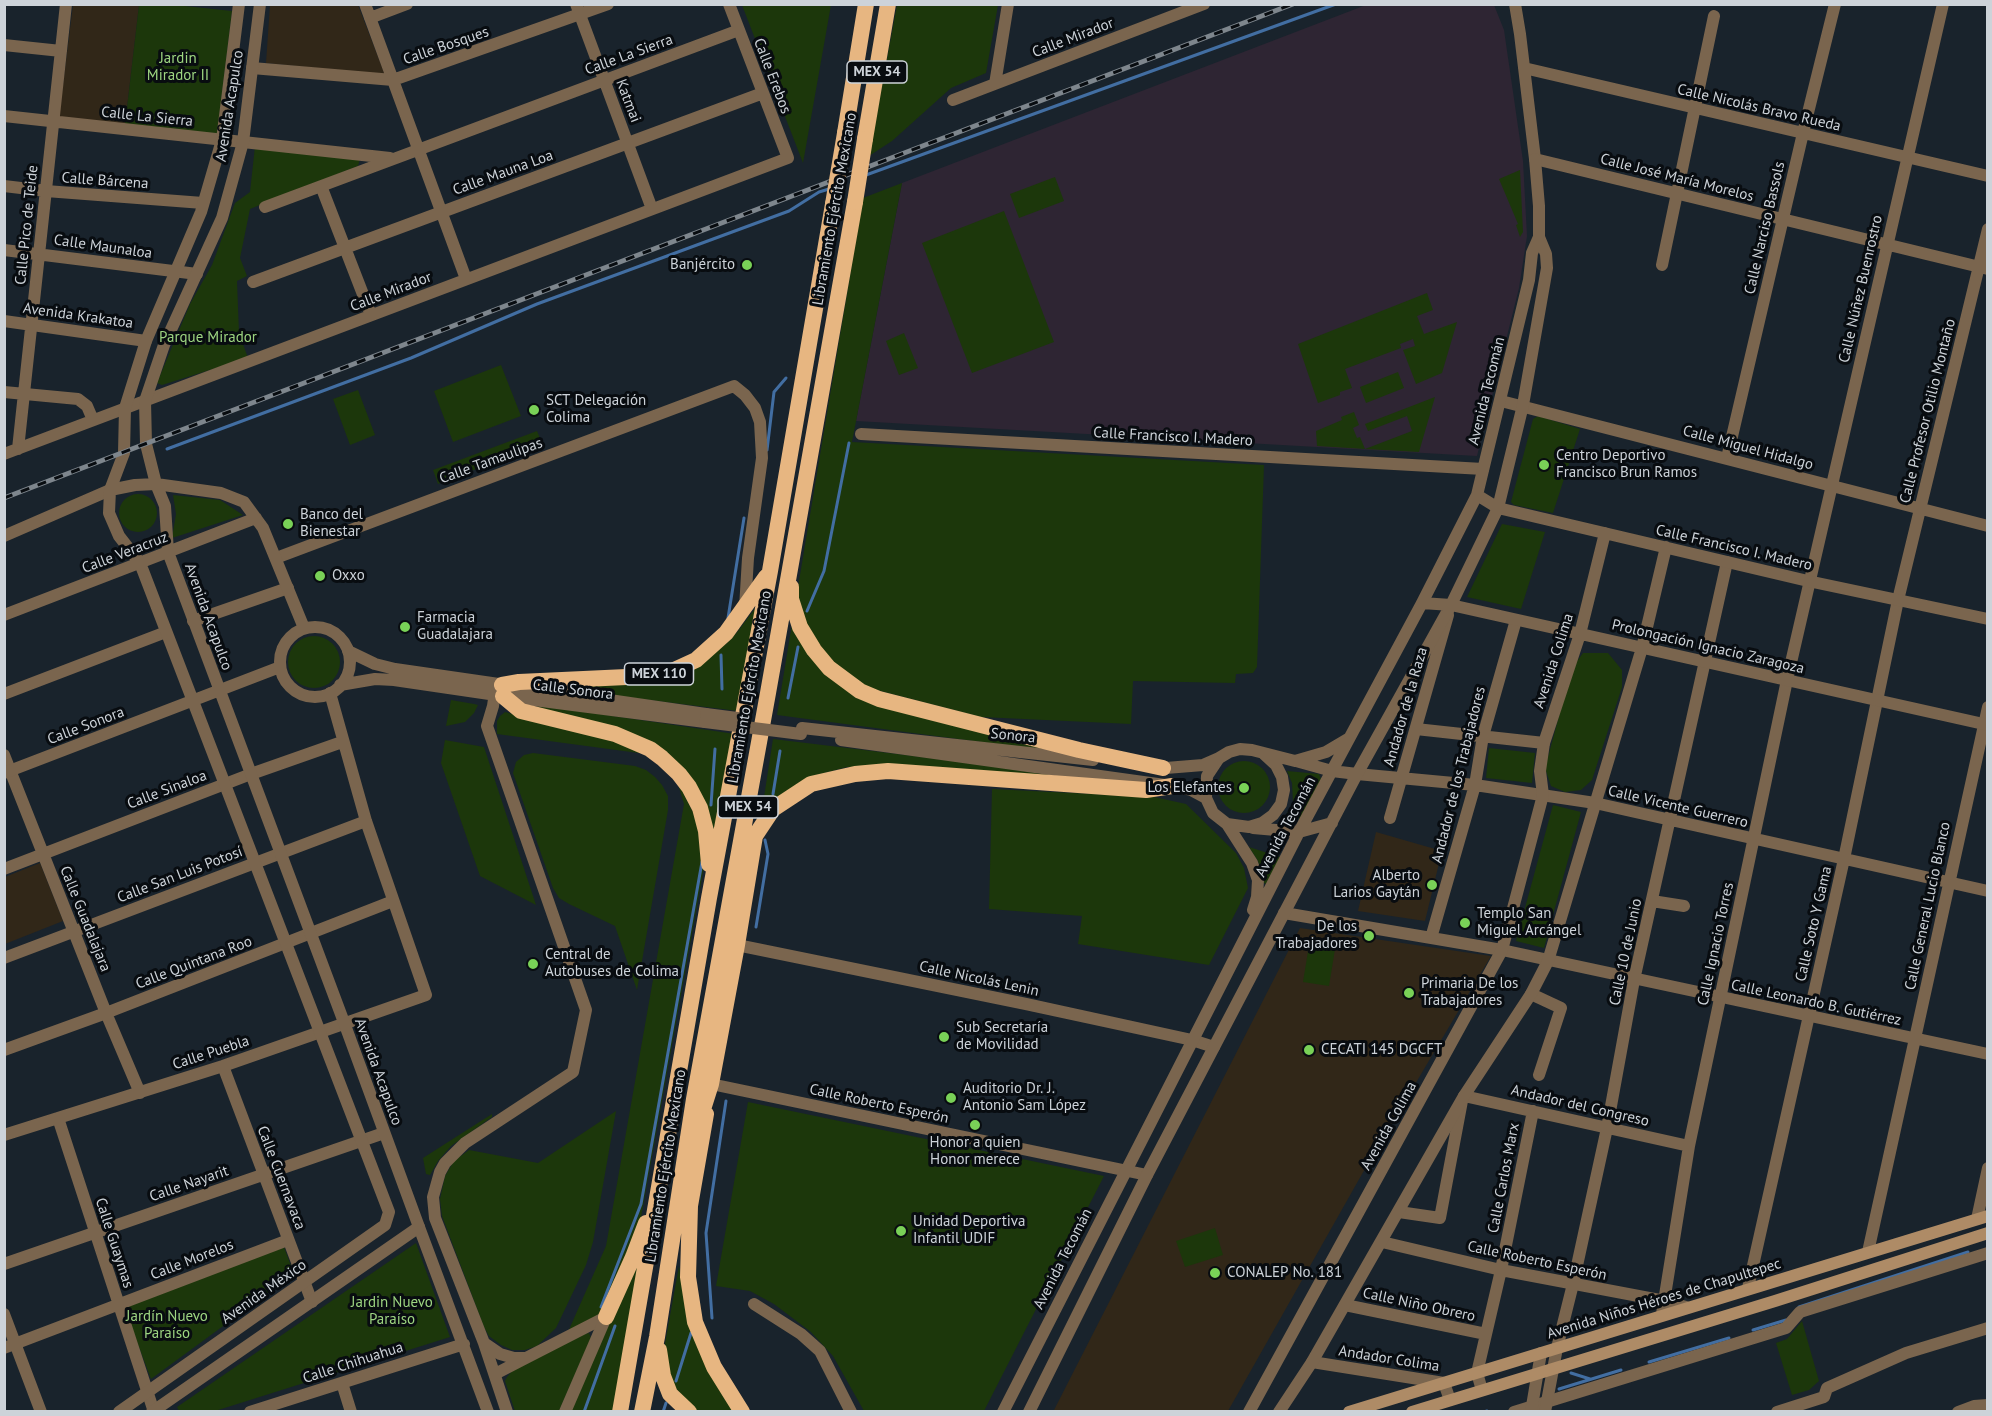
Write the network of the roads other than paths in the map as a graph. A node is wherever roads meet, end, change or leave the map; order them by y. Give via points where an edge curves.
1 (66, 4) edge
2 (239, 4) edge
3 (260, 4) edge
4 (365, 4) edge
5 (407, 4) edge
6 (608, 4) edge
7 (729, 4) edge
8 (866, 4) edge
9 (888, 4) edge
10 (1008, 4) edge
11 (1204, 4) edge
12 (1515, 4) edge
13 (1835, 4) edge
14 (1943, 4) edge
15 (578, 10) edge
16 (1714, 16) dead end
17 (370, 18) junction
18 (739, 30) junction
19 (4, 45) edge
20 (61, 51) junction
21 (252, 68) junction
22 (1524, 68) junction
23 (393, 80) junction
24 (604, 80) junction
25 (995, 84) junction
26 (763, 93) junction
27 (953, 100) dead end
28 (1695, 108) junction
29 (4, 116) edge
30 (54, 122) junction
31 (1803, 133) junction
32 (222, 140) junction
33 (243, 142) junction
34 (628, 143) junction
35 (418, 149) junction
36 (1907, 157) junction
37 (788, 158) joint
38 (394, 159) junction
39 (1535, 159) junction
40 (1988, 176) edge
41 (4, 186) edge
42 (321, 186) junction
43 (46, 192) junction
44 (1677, 194) junction
45 (203, 203) junction
46 (265, 207) dead end
47 (652, 209) junction
48 (441, 212) junction
49 (1783, 219) junction
50 (1988, 229) edge
51 (1539, 237) junction
52 (1887, 245) junction
53 (345, 248) junction
54 (4, 250) edge
55 (39, 254) junction
56 (1662, 265) dead end
57 (1983, 268) edge
58 (175, 272) junction
59 (197, 274) junction
60 (466, 279) junction
61 (253, 282) dead end
62 (371, 315) junction
63 (4, 321) edge
64 (32, 324) junction
65 (147, 341) junction
66 (4, 393) edge
67 (24, 395) junction
68 (145, 401) junction
69 (1501, 401) junction
70 (1523, 405) junction
71 (125, 408) junction
72 (93, 420) junction
73 (861, 434) dead end
74 (18, 449) junction
75 (4, 454) edge
76 (1727, 458) junction
77 (1484, 469) junction
78 (156, 484) junction
79 (1831, 485) junction
80 (110, 490) junction
81 (1477, 495) junction
82 (1498, 508) junction
83 (1920, 508) junction
84 (256, 518) junction
85 (1988, 526) edge
86 (1605, 533) junction
87 (4, 536) edge
88 (1666, 548) junction
89 (168, 552) junction
90 (276, 558) junction
91 (791, 562) junction
92 (1727, 562) junction
93 (140, 563) junction
94 (770, 571) junction
95 (1809, 581) junction
96 (288, 588) junction
97 (1898, 600) junction
98 (1422, 603) junction
99 (1451, 605) junction
100 (744, 609) junction
101 (4, 615) edge
102 (1988, 619) edge
103 (1516, 620) junction
104 (193, 621) junction
105 (304, 628) junction
106 (166, 632) junction
107 (1580, 634) junction
108 (1642, 648) junction
109 (348, 651) junction
110 (1704, 662) junction
111 (280, 667) junction
112 (1787, 680) junction
113 (340, 685) junction
114 (219, 690) junction
115 (499, 690) junction
116 (330, 693) junction
117 (4, 694) edge
118 (1876, 700) junction
119 (192, 701) junction
120 (1988, 706) edge
121 (1986, 724) edge
122 (1416, 729) junction
123 (802, 731) junction
124 (1483, 736) junction
125 (1349, 738) junction
126 (342, 742) junction
127 (1544, 743) junction
128 (1264, 754) junction
129 (4, 755) edge
130 (757, 757) junction
131 (1219, 759) junction
132 (1295, 761) junction
133 (1163, 768) junction
134 (1332, 771) junction
135 (8, 772) edge
136 (251, 774) junction
137 (1357, 774) junction
138 (1401, 779) junction
139 (224, 785) junction
140 (1474, 785) junction
141 (1172, 786) junction
142 (1543, 795) junction
143 (1206, 798) junction
144 (1595, 803) junction
145 (1390, 818) dead end
146 (1671, 819) junction
147 (366, 821) junction
148 (1332, 822) junction
149 (1227, 824) junction
150 (1249, 827) junction
151 (1299, 831) junction
152 (755, 836) junction
153 (1753, 839) junction
154 (281, 852) junction
155 (43, 854) junction
156 (1844, 858) junction
157 (254, 863) junction
158 (4, 869) edge
159 (1949, 883) junction
160 (1988, 891) edge
161 (709, 897) junction
162 (393, 901) junction
163 (1652, 902) junction
164 (1684, 906) dead end
165 (1284, 913) junction
166 (74, 932) junction
167 (311, 933) junction
168 (1431, 938) junction
169 (285, 943) junction
170 (1242, 944) junction
171 (737, 945) junction
172 (1502, 950) junction
173 (4, 958) edge
174 (1548, 961) junction
175 (1634, 980) junction
176 (1531, 994) junction
177 (1720, 998) junction
178 (106, 1013) junction
179 (1809, 1017) junction
180 (345, 1025) junction
181 (319, 1034) junction
182 (1915, 1039) junction
183 (1192, 1040) junction
184 (1214, 1047) junction
185 (4, 1050) edge
186 (1988, 1054) edge
187 (223, 1066) junction
188 (1539, 1075) dead end
189 (711, 1084) junction
190 (140, 1093) junction
191 (1463, 1098) junction
192 (1533, 1111) junction
193 (58, 1118) junction
194 (1607, 1128) junction
195 (384, 1133) junction
196 (4, 1134) edge
197 (361, 1141) junction
198 (1689, 1146) junction
199 (1988, 1167) edge
200 (683, 1169) junction
201 (1126, 1170) junction
202 (264, 1174) junction
203 (1147, 1175) junction
204 (662, 1179) junction
205 (389, 1212) joint
206 (1399, 1212) junction
207 (1982, 1217) edge
208 (418, 1227) junction
209 (95, 1233) junction
210 (1988, 1233) edge
211 (288, 1240) junction
212 (1382, 1242) junction
213 (1868, 1252) junction
214 (1988, 1253) edge
215 (4, 1264) edge
216 (1501, 1270) junction
217 (304, 1281) junction
218 (1573, 1284) junction
219 (1748, 1288) junction
220 (1665, 1301) junction
221 (312, 1302) junction
222 (119, 1304) junction
223 (754, 1304) dead end
224 (1345, 1305) junction
225 (1686, 1307) junction
226 (4, 1314) edge
227 (1662, 1314) junction
228 (606, 1317) junction
229 (1988, 1328) edge
230 (1486, 1334) junction
231 (657, 1337) junction
232 (484, 1343) junction
233 (464, 1344) junction
234 (10, 1346) edge
235 (1557, 1348) junction
236 (1541, 1353) junction
237 (526, 1358) junction
238 (1312, 1362) junction
239 (1553, 1368) junction
240 (1477, 1372) junction
241 (1538, 1373) junction
242 (495, 1374) junction
243 (342, 1383) junction
244 (1444, 1383) junction
245 (1482, 1390) junction
246 (147, 1391) junction
247 (1824, 1397) junction
248 (1450, 1400) junction
249 (1988, 1405) edge
250 (1546, 1406) edge
251 (1532, 1409) edge
252 (258, 1410) edge
253 (38, 1411) edge
254 (153, 1411) edge
255 (119, 1412) edge
256 (351, 1412) edge
257 (488, 1412) edge
258 (507, 1412) edge
259 (565, 1412) edge
260 (620, 1412) edge
261 (642, 1412) edge
262 (689, 1412) edge
263 (742, 1412) edge
264 (850, 1412) edge
265 (1003, 1412) edge
266 (1029, 1412) edge
267 (1249, 1412) edge
268 (1279, 1412) edge
269 (1349, 1412) edge
270 (1412, 1412) edge
271 (1514, 1412) edge
272 (1778, 1412) edge
273 (1821, 1412) edge
274 (1958, 1412) edge

1 - 20 street, Calle Pico de Teide
2 - 32 street, Avenida Acapulco
3 - 21 street, Avenida Acapulco
4 - 17 street
5 - 17 street
6 - 15 street, Calle Bosques
7 - 18 street, Calle Erebos
8 - 94 highway, Libramiento Ejército Mexicano / MEX 54, bridge
9 - 91 highway, Libramiento Ejército Mexicano / MEX 54, bridge
10 - 25 street
11 - 25 street, Calle Mirador
12 - 22 street, Avenida Tecomán
13 - 31 street, Calle Narciso Bassols
14 - 36 street, Calle Núñez Buenrostro
15 - 23 street, Calle Bosques
15 - 24 street, Katmai
16 - 28 street
17 - 23 street
18 - 24 street, Calle La Sierra
18 - 26 street, Calle Erebos
19 - 20 street
20 - 30 street, Calle Pico de Teide
21 - 23 street, Calle Bosques
21 - 33 street, Avenida Acapulco
22 - 28 street, Calle Nicolás Bravo Rueda
22 - 39 street, Avenida Tecomán
23 - 35 street
24 - 34 street, Katmai
24 - 35 street, Calle La Sierra
25 - 27 street, Calle Mirador
26 - 34 street, Calle Mauna Loa
26 - 37 street, Calle Erebos
28 - 31 street, Calle Nicolás Bravo Rueda
28 - 44 street
29 - 30 street, Calle La Sierra
30 - 32 street, Calle La Sierra
30 - 43 street, Calle Pico de Teide
31 - 36 street, Calle Nicolás Bravo Rueda
31 - 49 street, Calle Narciso Bassols
32 - 33 street, Calle La Sierra
32 - 45 street, Avenida Acapulco
33 - 38 street, Calle La Sierra
33 - 59 street, Avenida Acapulco via 222,218
34 - 47 street, Katmai
34 - 48 street, Calle Mauna Loa
35 - 38 street, Calle La Sierra
35 - 48 street
36 - 40 street, Calle Nicolás Bravo Rueda
36 - 52 street, Calle Núñez Buenrostro
37 - 47 street, Calle Mirador
38 - 42 street, Calle La Sierra
39 - 44 street, Calle José María Morelos
39 - 51 street, Avenida Tecomán
41 - 43 street, Calle Bárcena
42 - 46 street, Calle La Sierra
42 - 53 street
43 - 45 street, Calle Bárcena
43 - 55 street, Calle Pico de Teide
44 - 49 street, Calle José María Morelos
44 - 56 street
45 - 58 street, Avenida Acapulco
47 - 60 street, Calle Mirador
48 - 53 street, Calle Mauna Loa
48 - 60 street
49 - 52 street, Calle José María Morelos
49 - 76 street, Calle Narciso Bassols
50 - 57 street, Calle Profesor Otilio Montaño
51 - 69 street, Avenida Tecomán via 1532,253
51 - 70 street, Avenida Tecomán via 1546,254 1546,268
52 - 57 street, Calle José María Morelos
52 - 79 street, Calle Núñez Buenrostro
53 - 61 street, Calle Mauna Loa
53 - 62 street
54 - 55 street, Calle Maunaloa
55 - 58 street, Calle Maunaloa
55 - 64 street, Calle Pico de Teide
57 - 83 street, Calle Profesor Otilio Montaño
58 - 59 street, Calle Maunaloa
58 - 65 street, Avenida Acapulco
59 - 68 street, Avenida Acapulco via 164,345
60 - 62 street, Calle Mirador
62 - 68 street, Calle Mirador
63 - 64 street, Avenida Krakatoa
64 - 65 street, Avenida Krakatoa
64 - 67 street, Calle Pico de Teide
65 - 71 street, Avenida Acapulco
66 - 67 street
67 - 72 street via 78,399 87,406
67 - 74 street, Calle Pico de Teide
68 - 71 street, Calle Mirador
68 - 78 street, Avenida Acapulco via 146,444
69 - 70 street, Calle Miguel Hidalgo
69 - 77 street, Avenida Tecomán
70 - 76 street, Calle Miguel Hidalgo
70 - 82 street, Avenida Tecomán
71 - 72 street, Calle Mirador
71 - 80 street, Avenida Acapulco via 124,453
72 - 74 street, Calle Mirador
73 - 77 street, Calle Francisco I. Madero
74 - 75 street, Calle Mirador
76 - 79 street, Calle Miguel Hidalgo
77 - 81 street, Avenida Tecomán
78 - 80 street
78 - 84 street via 221,494 244,502
78 - 89 street, Avenida Acapulco via 165,506
79 - 83 street, Calle Miguel Hidalgo
79 - 95 street, Calle Núñez Buenrostro
80 - 87 street
80 - 93 street, Avenida Acapulco via 109,513 119,536
81 - 82 street, Calle Francisco I. Madero
81 - 98 street, Avenida Tecomán
82 - 86 street, Calle Francisco I. Madero
82 - 99 street, Avenida Tecomán
83 - 85 street, Calle Miguel Hidalgo
83 - 97 street, Calle Profesor Otilio Montaño
84 - 89 street, Calle Veracruz
84 - 90 street
86 - 88 street, Calle Francisco I. Madero
86 - 107 street, Avenida Colima
88 - 92 street, Calle Francisco I. Madero
88 - 108 street
89 - 93 street, Calle Veracruz
89 - 104 street, Avenida Acapulco
90 - 96 street
90 - 100 street, Calle Tamaulipas via 734,386 755,408 760,422 762,458
91 - 130 highway, Libramiento Ejército Mexicano / MEX 54
91 - 133 highway via 791,599 800,627 829,668 860,691 1079,750
92 - 95 street, Calle Francisco I. Madero
92 - 110 street, Calle 10 de Junio
93 - 101 street, Calle Veracruz
93 - 106 street, Avenida Acapulco
94 - 100 highway, MEX 110
94 - 161 highway, Libramiento Ejército Mexicano / MEX 54
95 - 97 street, Calle Francisco I. Madero
95 - 112 street, Calle Ignacio Torres
96 - 104 street
96 - 105 street
97 - 102 street, Calle Francisco I. Madero
97 - 118 street, Calle Soto Y Gama
98 - 99 street, Prolongación Ignacio Zaragoza
98 - 125 street, Avenida Tecomán
99 - 103 street, Prolongación Ignacio Zaragoza
99 - 122 street, Andador de la Raza
99 - 137 street, Avenida Tecomán
100 - 115 highway, MEX 110 via 726,633 696,660 672,671 648,676 519,682
103 - 107 street, Prolongación Ignacio Zaragoza
103 - 124 street, Andador de los Trabajadores
104 - 114 street, Avenida Acapulco
105 - 109 street, Calle Sonora via 326,628 343,641
105 - 111 street via 288,639
106 - 117 street
106 - 119 street, Avenida Acapulco
107 - 108 street, Prolongación Ignacio Zaragoza
107 - 127 street, Avenida Colima
108 - 110 street, Prolongación Ignacio Zaragoza
108 - 144 street
109 - 113 street via 350,663
109 - 115 street, Calle Sonora via 375,664
110 - 112 street, Prolongación Ignacio Zaragoza
110 - 146 street, Calle 10 de Junio
111 - 114 street, Calle Sonora
111 - 116 street via 283,677 298,693
112 - 118 street, Prolongación Ignacio Zaragoza
112 - 153 street, Calle Ignacio Torres
113 - 115 street, Calle Sonora via 375,679
113 - 116 street, Calle Sonora
114 - 119 street, Calle Sonora
114 - 136 street, Avenida Acapulco
115 - 123 street, Calle Sonora, bridge
115 - 161 highway via 521,711 632,741 662,758 679,774 700,808 706,831
115 - 232 street via 487,726 586,1010 573,1072 465,1143 446,1163 435,1186 435,1218
116 - 126 street
118 - 121 street, Prolongación Ignacio Zaragoza
118 - 156 street, Calle Soto Y Gama
119 - 135 street, Calle Sonora
119 - 139 street, Avenida Acapulco
120 - 121 street, Calle General Lucio Blanco
121 - 159 street, Calle General Lucio Blanco
122 - 124 street
122 - 138 street, Andador de la Raza
123 - 133 street, Sonora
123 - 141 street, Sonora
124 - 127 street
124 - 140 street, Andador de los Trabajadores
125 - 132 street via 1326,752
125 - 134 street, Avenida Tecomán
126 - 136 street, Calle Sinaloa
126 - 147 street
127 - 142 street, Avenida Colima via 1540,771
128 - 131 street, Sonora via 1240,749
128 - 132 street, Sonora
128 - 150 street via 1276,765 1284,790 1273,815
129 - 135 street, Calle Guadalajara
130 - 152 highway
130 - 200 highway, Libramiento Ejército Mexicano / MEX 54
131 - 133 street, Sonora via 1203,765
131 - 143 street via 1207,776
132 - 134 street, Calle Vicente Guerrero
134 - 137 street, Calle Vicente Guerrero
134 - 151 street, Avenida Tecomán
135 - 155 street, Calle Guadalajara
136 - 139 street, Calle Sinaloa
136 - 154 street, Avenida Acapulco
137 - 138 street, Calle Vicente Guerrero
137 - 148 street, Avenida Tecomán
138 - 140 street, Calle Vicente Guerrero
138 - 145 street, Andador de la Raza
139 - 155 street, Calle Sinaloa
139 - 157 street, Avenida Acapulco
140 - 142 street, Calle Vicente Guerrero
140 - 168 street, Andador de los Trabajadores
141 - 143 street, Sonora
141 - 152 highway via 1146,790 888,771 855,774 811,784 773,810
142 - 144 street, Calle Vicente Guerrero
142 - 172 street, Avenida Colima
143 - 149 street via 1214,813
144 - 146 street, Calle Vicente Guerrero
144 - 174 street
146 - 153 street, Calle Vicente Guerrero
146 - 163 street, Calle 10 de Junio
147 - 154 street, Calle San Luis Potosí
147 - 162 street
148 - 151 street
148 - 165 street, Avenida Tecomán
149 - 150 street
149 - 170 street via 1258,880 1257,897
150 - 151 street
151 - 170 street, Avenida Tecomán
152 - 171 highway
153 - 156 street, Calle Vicente Guerrero
153 - 177 street, Calle Ignacio Torres
154 - 157 street, Calle San Luis Potosí
154 - 167 street, Avenida Acapulco
155 - 158 street, Calle Sinaloa
155 - 166 street, Calle Guadalajara
156 - 159 street, Calle Vicente Guerrero
156 - 179 street, Calle Soto Y Gama
157 - 166 street, Calle San Luis Potosí
157 - 169 street, Avenida Acapulco
159 - 160 street, Calle Vicente Guerrero
159 - 182 street, Calle General Lucio Blanco
161 - 204 highway, Libramiento Ejército Mexicano / MEX 54
162 - 167 street, Calle Quintana Roo
162 - 180 street, Calle Puebla via 426,995
163 - 164 street
163 - 175 street, Calle 10 de Junio
165 - 168 street, Calle Leonardo B. Gutiérrez
165 - 184 street, Avenida Tecomán
166 - 173 street, Calle San Luis Potosí
166 - 178 street, Calle Guadalajara
167 - 169 street, Calle Quintana Roo
167 - 180 street, Avenida Acapulco
168 - 172 street, Calle Leonardo B. Gutiérrez
169 - 178 street, Calle Quintana Roo
169 - 181 street, Avenida Acapulco
170 - 183 street, Avenida Tecomán
171 - 183 street, Calle Nicolás Lenin
171 - 189 highway
172 - 174 street, Calle Leonardo B. Gutiérrez
172 - 267 street, Avenida Colima
174 - 175 street, Calle Leonardo B. Gutiérrez
174 - 176 street
175 - 177 street, Calle Leonardo B. Gutiérrez
175 - 194 street, Calle 10 de Junio
176 - 188 street via 1561,1008
176 - 191 street
177 - 179 street, Calle Leonardo B. Gutiérrez
177 - 198 street, Calle Ignacio Torres
178 - 185 street, Calle Quintana Roo
178 - 190 street, Calle Guadalajara
179 - 182 street, Calle Leonardo B. Gutiérrez
179 - 219 street, Calle Soto Y Gama
180 - 181 street, Calle Puebla
180 - 195 street, Avenida Acapulco
181 - 187 street, Calle Puebla
181 - 197 street, Avenida Acapulco
182 - 186 street, Calle Leonardo B. Gutiérrez
182 - 213 street, Calle General Lucio Blanco
183 - 184 street, Calle Nicolás Lenin
183 - 201 street, Avenida Tecomán
184 - 203 street, Avenida Tecomán
187 - 190 street, Calle Puebla
187 - 202 street, Calle Cuernavaca
189 - 200 highway
189 - 201 street, Calle Roberto Esperón
189 - 263 highway via 690,1206 688,1277 695,1322 714,1367
190 - 193 street, Calle Puebla
191 - 192 street, Andador del Congreso
191 - 206 street
191 - 206 street via 1440,1218
192 - 194 street, Andador del Congreso
192 - 216 street, Calle Carlos Marx
193 - 196 street, Calle Puebla
193 - 209 street, Calle Guaymas
194 - 198 street, Andador del Congreso
194 - 218 street, Calle 10 de Junio
195 - 197 street, Calle Nayarit
195 - 208 street, Avenida Acapulco
197 - 202 street, Calle Nayarit
197 - 205 street, Avenida Acapulco
198 - 220 street, Calle Ignacio Torres
199 - 207 street
200 - 231 highway, Libramiento Ejército Mexicano / MEX 54
201 - 203 street, Calle Roberto Esperón
201 - 265 street, Avenida Tecomán
202 - 209 street, Calle Nayarit
202 - 211 street, Calle Cuernavaca
203 - 266 street, Avenida Tecomán
204 - 228 highway
204 - 260 highway, Libramiento Ejército Mexicano / MEX 54
205 - 217 street, Avenida México via 385,1225
206 - 212 street
207 - 213 main road, Avenida Niños Héroes de Chapultepec
208 - 221 street
208 - 233 street, Avenida Acapulco
209 - 215 street, Calle Nayarit
209 - 222 street, Calle Guaymas
210 - 239 main road
211 - 217 street, Calle Cuernavaca
211 - 222 street, Calle Morelos
212 - 216 street, Calle Roberto Esperón
212 - 224 street
213 - 219 main road, Avenida Niños Héroes de Chapultepec
214 - 250 street via 1800,1312 1786,1328
216 - 218 street, Calle Roberto Esperón
216 - 230 street, Calle Carlos Marx
217 - 221 street, Calle Cuernavaca
217 - 246 street, Avenida México
218 - 220 street, Calle Roberto Esperón
218 - 235 street, Calle 10 de Junio
219 - 225 main road, Avenida Niños Héroes de Chapultepec
220 - 225 street, Calle Roberto Esperón
220 - 227 street, Calle Ignacio Torres
221 - 254 street
222 - 234 street, Calle Morelos
222 - 246 street, Calle Guaymas
223 - 264 street via 820,1351
224 - 230 street, Calle Niño Obrero
224 - 238 street
225 - 227 main road, Avenida Niños Héroes de Chapultepec
226 - 234 street
227 - 235 main road, Avenida Niños Héroes de Chapultepec
228 - 237 street
228 - 259 street
229 - 247 street via 1906,1353 1827,1388
230 - 240 street, Calle Carlos Marx
231 - 261 highway, Libramiento Ejército Mexicano / MEX 54
231 - 262 highway via 670,1394
232 - 237 street via 500,1354
232 - 242 street
233 - 243 street, Calle Chihuahua
233 - 257 street, Avenida Acapulco
234 - 253 street
235 - 236 main road, Avenida Niños Héroes de Chapultepec
235 - 239 street, Calle 10 de Junio
236 - 240 main road, Avenida Niños Héroes de Chapultepec
236 - 241 street
237 - 242 street
238 - 244 street, Andador Colima
238 - 268 street
239 - 241 main road
239 - 250 street, Calle 10 de Junio
240 - 244 main road, Avenida Niños Héroes de Chapultepec
240 - 245 street, Calle Carlos Marx
241 - 245 main road
241 - 251 street
242 - 258 street
243 - 252 street, Calle Chihuahua
243 - 256 street
244 - 248 street, Andador Colima
244 - 269 main road, Avenida Niños Héroes de Chapultepec
245 - 248 main road
246 - 254 street, Calle Guaymas
246 - 255 street, Avenida México
247 - 272 street
247 - 273 street
248 - 270 main road
249 - 274 street
250 - 251 street
251 - 271 street

